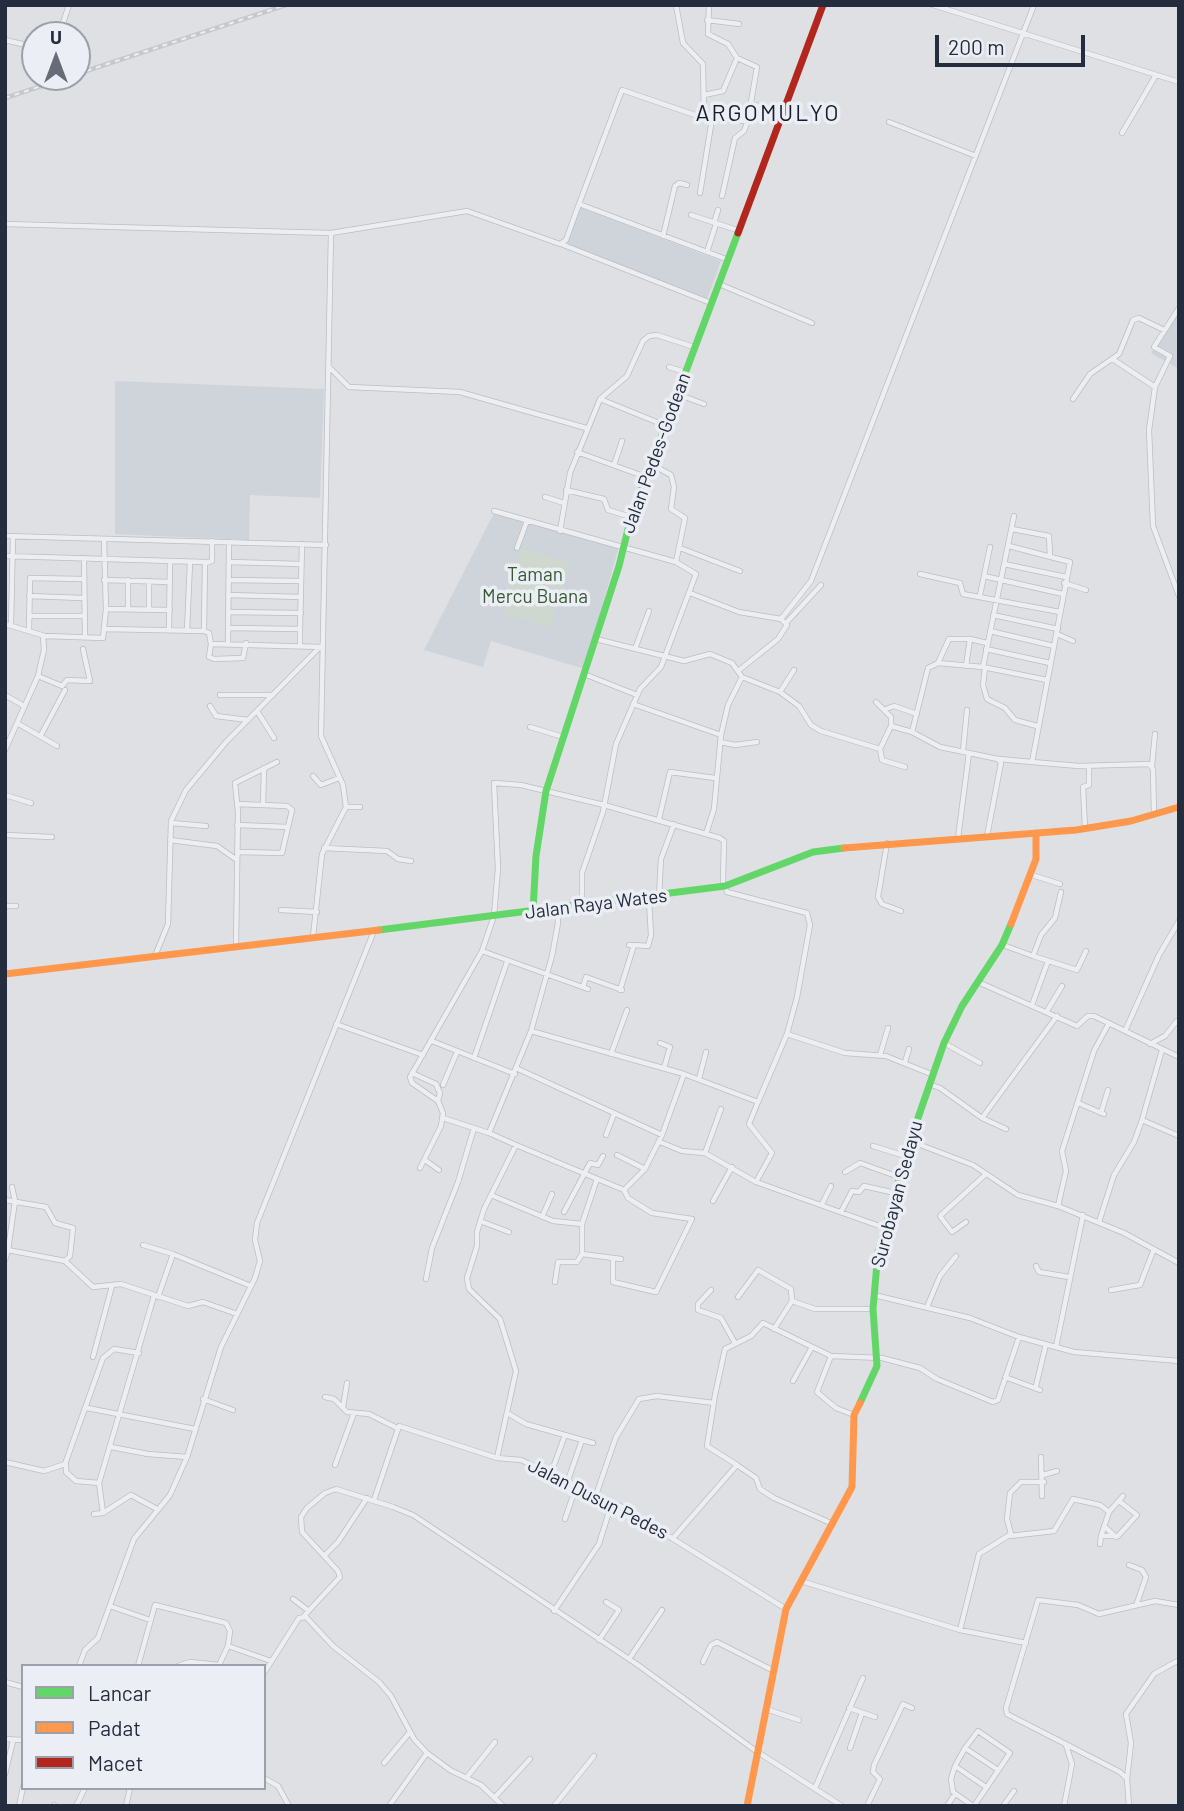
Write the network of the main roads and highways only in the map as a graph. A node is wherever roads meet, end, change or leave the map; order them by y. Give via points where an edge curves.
1 (823, 5) edge
2 (1179, 807) edge
3 (1036, 833) junction
4 (533, 911) junction
5 (5, 974) edge
6 (747, 1806) edge

1 - 4 main road, Jalan Pedes-Godean via 631,517 546,792
2 - 3 main road, Jalan Raya Wates via 1086,829
3 - 4 main road, Jalan Raya Wates via 887,842 813,852 724,886
3 - 6 main road, Surobayan Sedayu via 1032,874 1002,945 944,1043 910,1141 878,1252 873,1309 878,1358 854,1415 853,1482 786,1609
4 - 5 main road, Jalan Raya Wates

